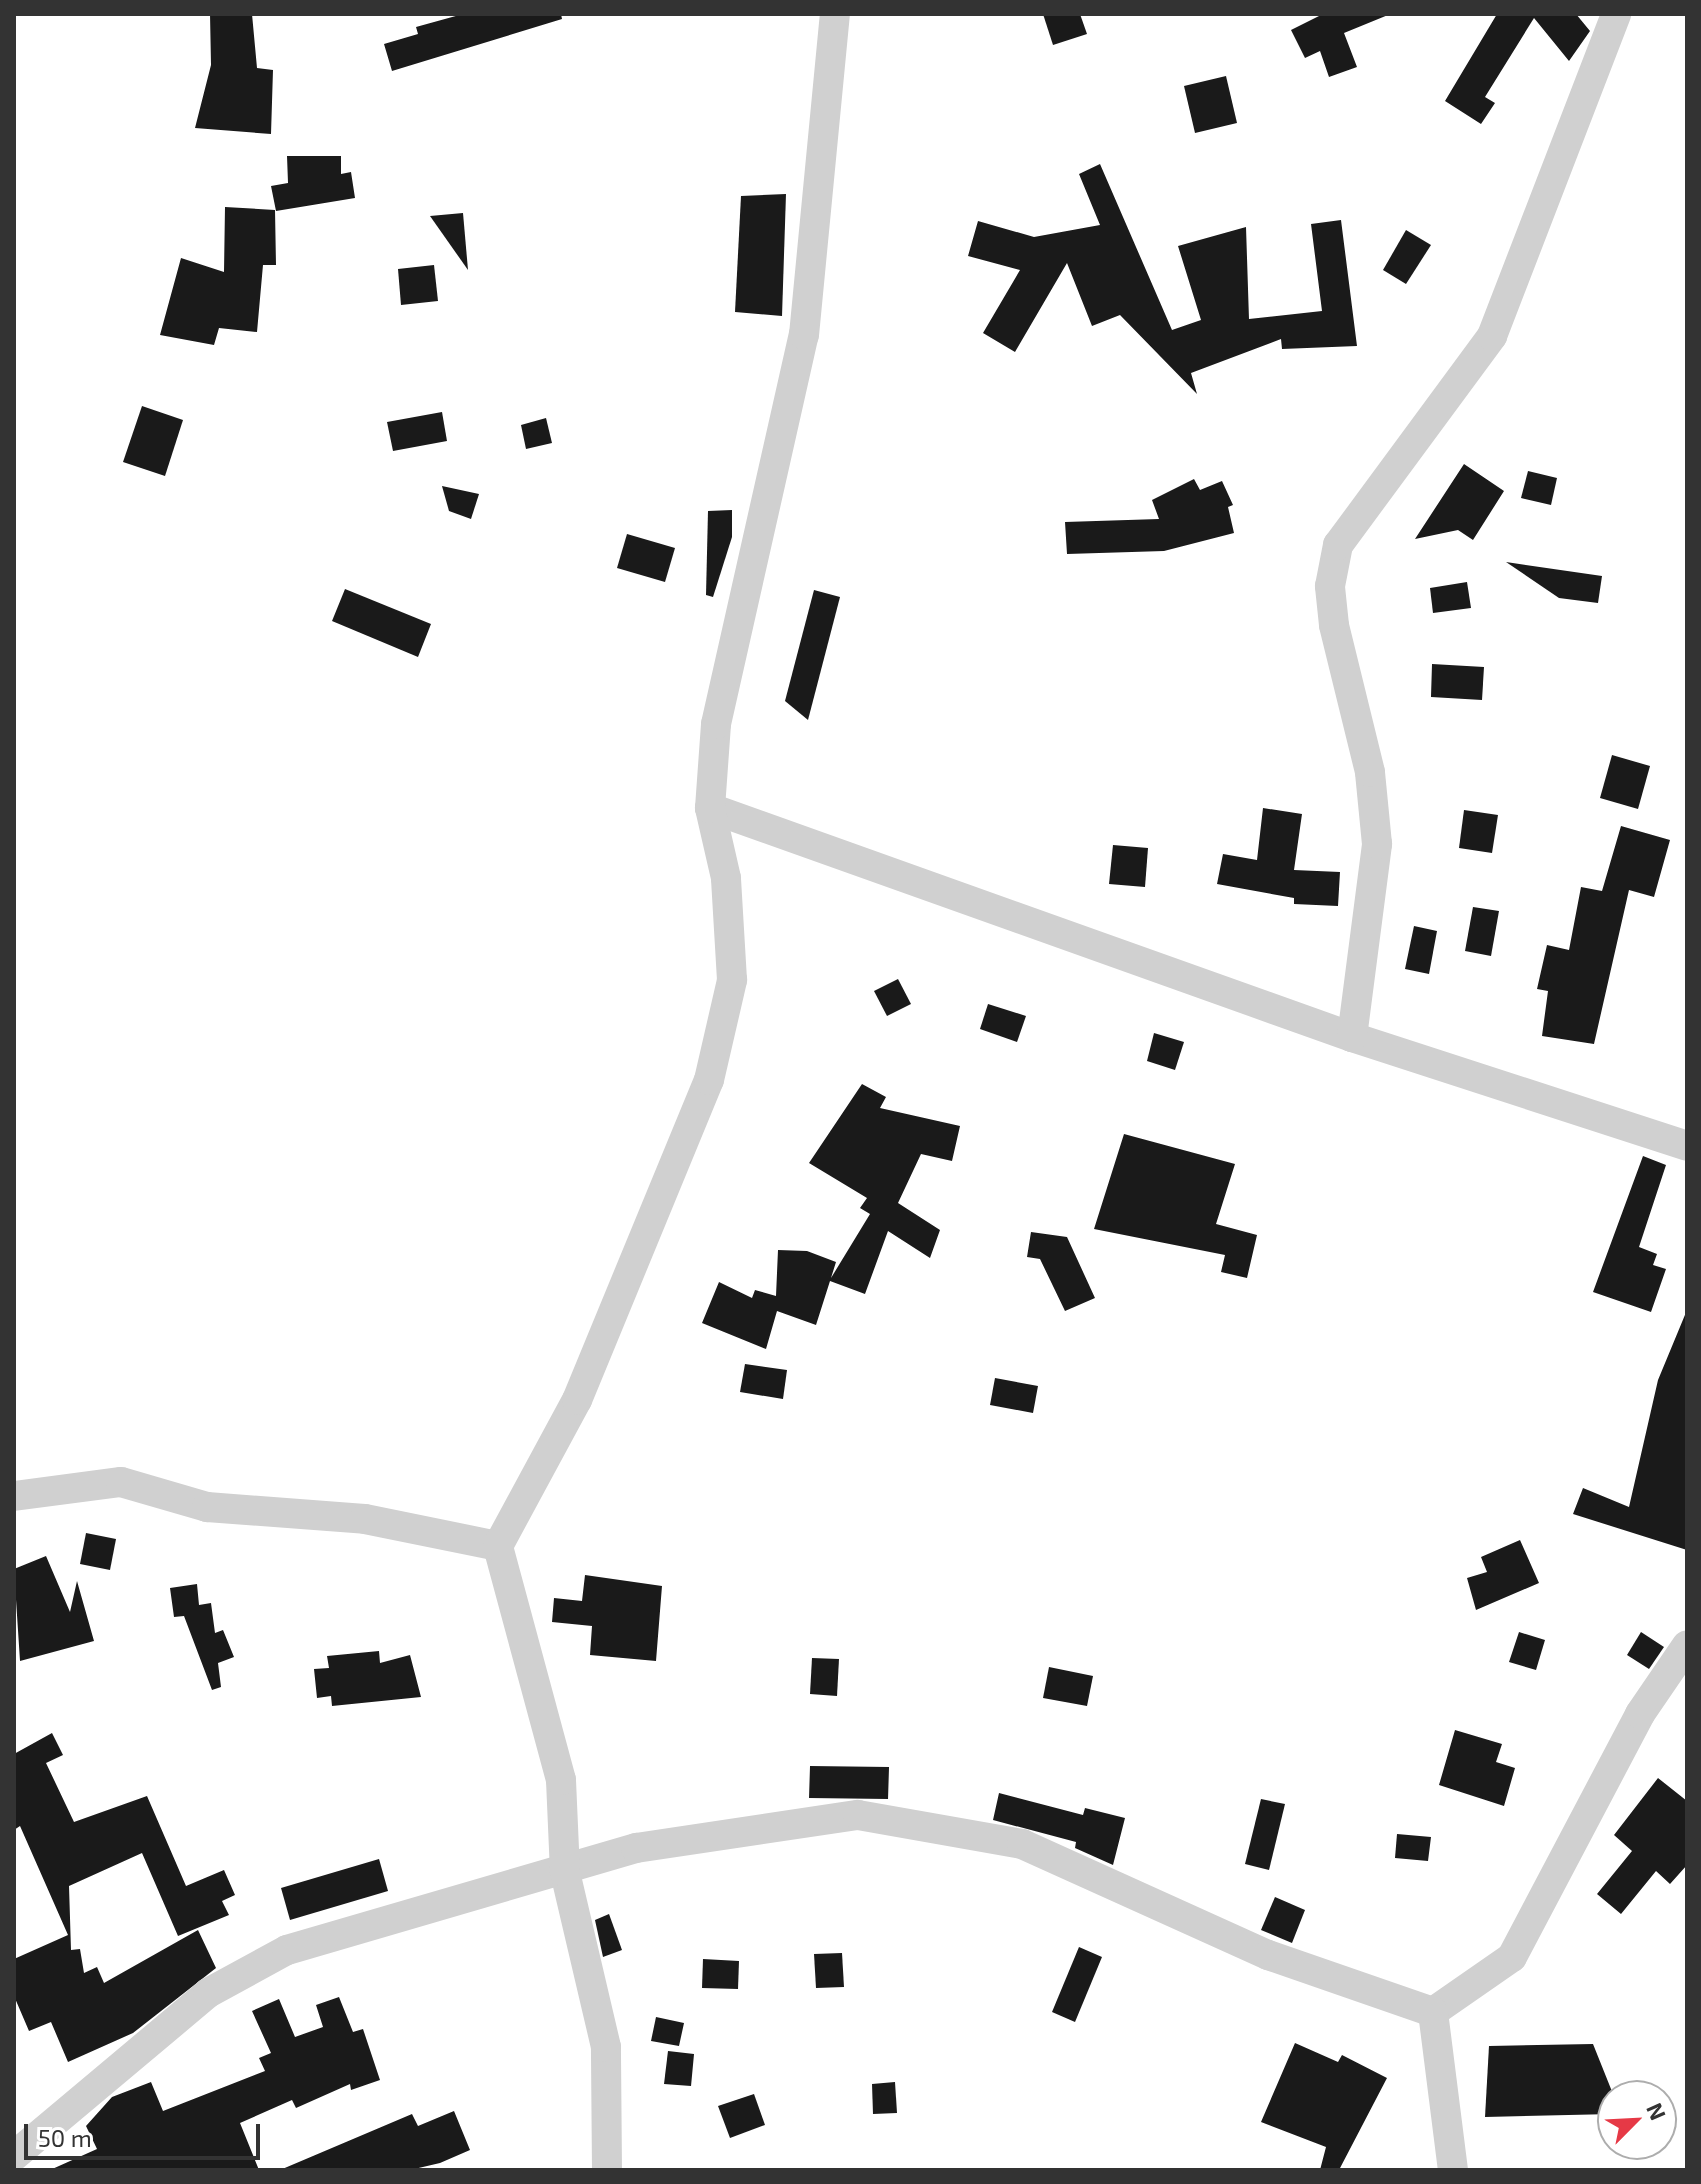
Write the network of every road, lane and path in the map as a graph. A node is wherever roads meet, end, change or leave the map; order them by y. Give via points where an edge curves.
1 (835, 14) edge
2 (1616, 14) edge
3 (710, 808) junction
4 (1352, 1037) junction
5 (1687, 1146) edge
6 (14, 1496) edge
7 (498, 1546) junction
8 (1687, 1645) edge
9 (565, 1872) junction
10 (1433, 2012) junction
11 (14, 2156) edge
12 (607, 2170) edge
13 (1453, 2170) edge

1 - 3 street via 804,335 716,724
2 - 4 street via 1492,336 1338,545 1330,586 1334,625 1370,772 1377,844
3 - 4 street
3 - 7 street via 726,878 732,980 709,1080 577,1400
4 - 5 street
6 - 7 street via 121,1482 207,1507 365,1519
7 - 9 street via 561,1780
8 - 10 street via 1640,1714 1512,1957
9 - 10 street via 636,1848 858,1815 914,1823 1022,1844 1268,1955
9 - 11 street via 287,1950 208,1993
9 - 12 street via 606,2047
10 - 13 street

